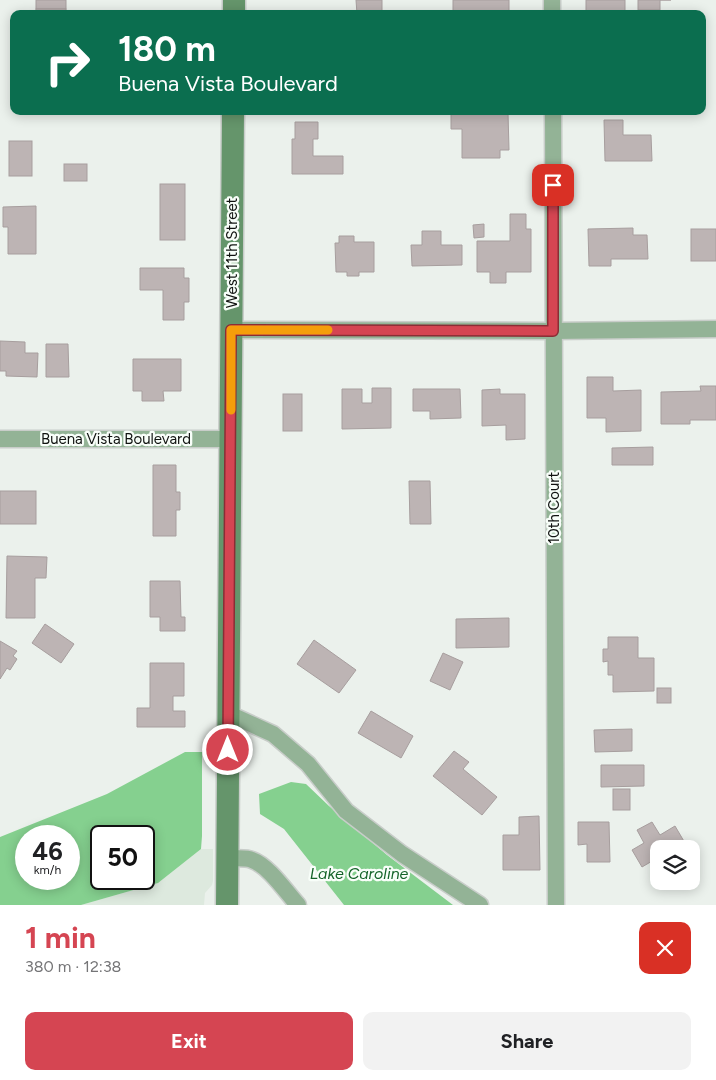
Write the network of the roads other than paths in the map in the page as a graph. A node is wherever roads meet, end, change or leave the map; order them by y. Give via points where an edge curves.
1 (233, 115) edge
2 (553, 115) edge
3 (231, 330) junction
4 (716, 330) edge
5 (553, 331) junction
6 (0, 439) edge
7 (231, 439) junction
8 (229, 714) junction
9 (228, 858) junction
10 (227, 905) edge
11 (298, 905) edge
12 (480, 905) edge
13 (556, 905) edge

1 - 3 main road, West 11th Street
2 - 5 street, 10th Court
3 - 5 street
3 - 7 main road, West 11th Street
4 - 5 street
5 - 13 street, 10th Court
6 - 7 street, Buena Vista Boulevard
7 - 8 main road, West 11th Street
8 - 9 main road, West 11th Street
8 - 12 street via 273,734 308,764 346,811 402,854
9 - 10 main road, West 11th Street
9 - 11 street via 256,862

